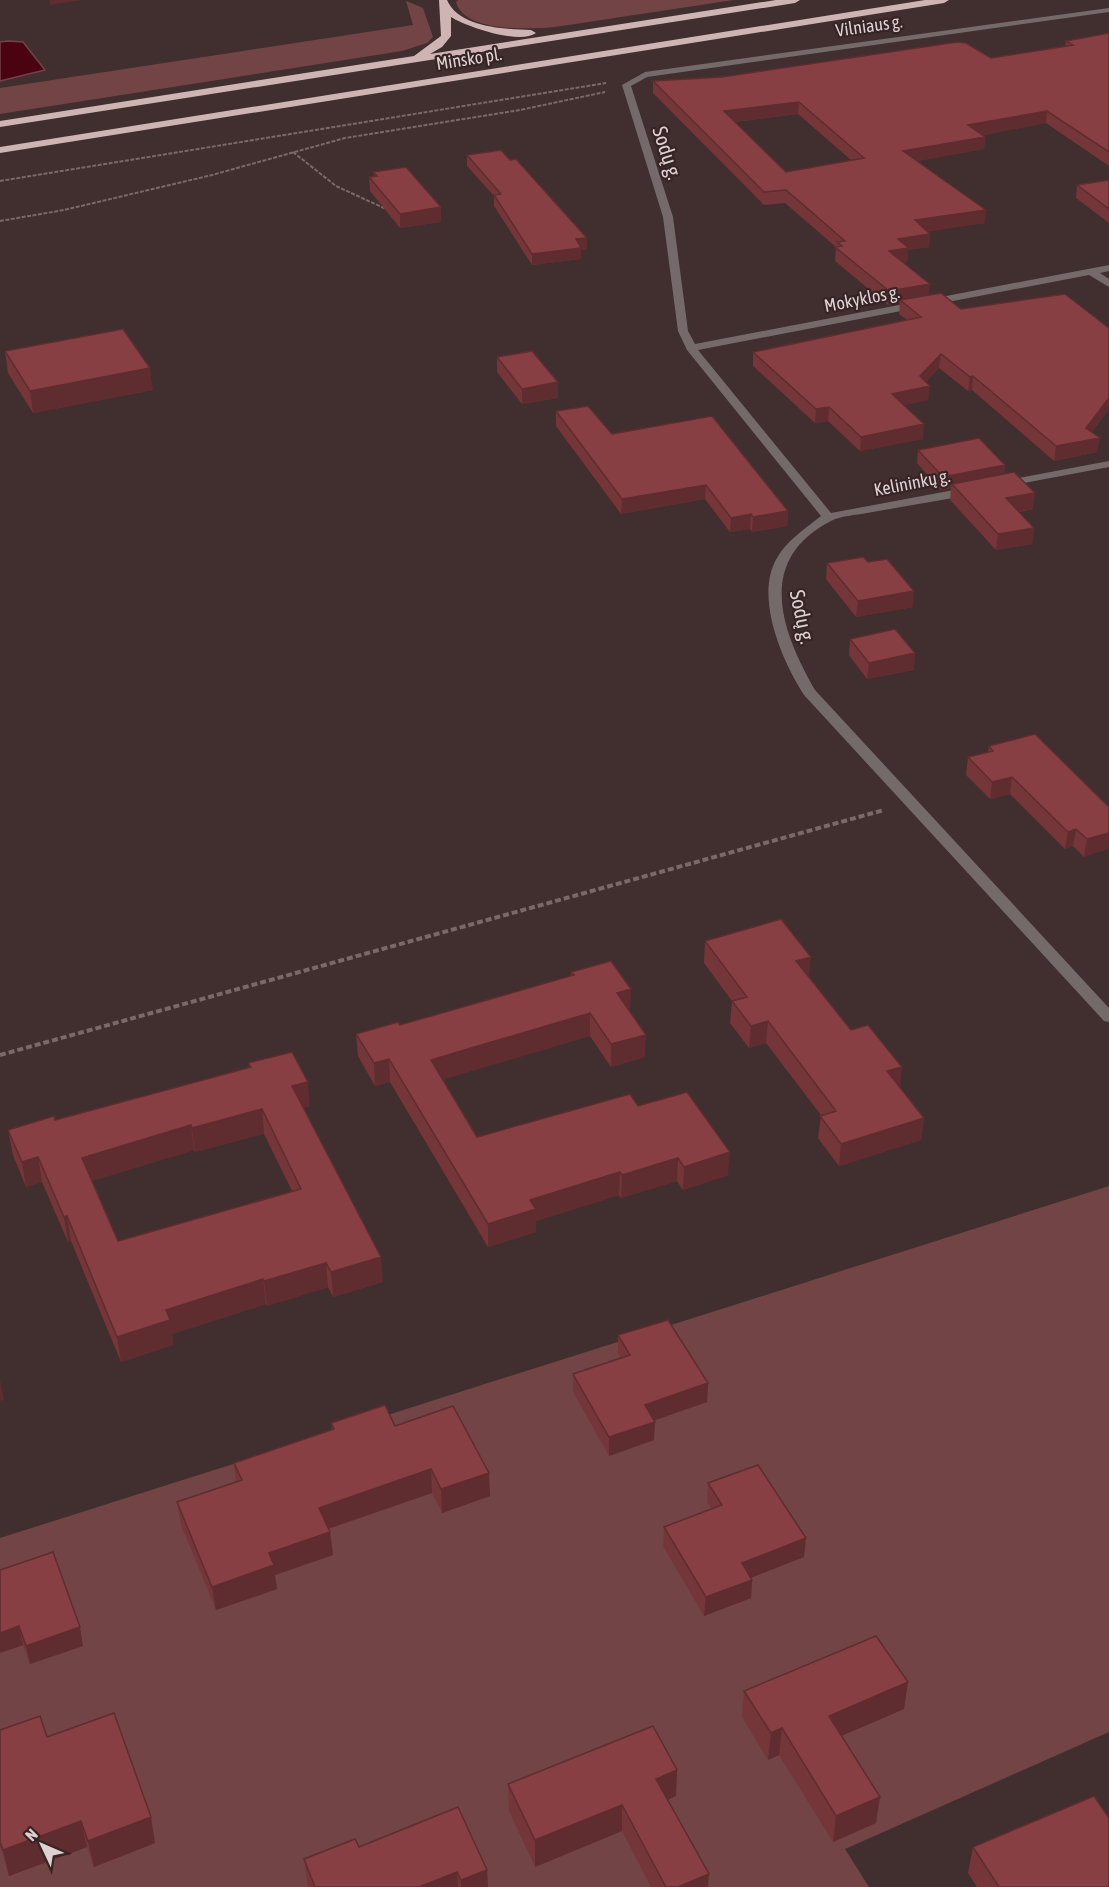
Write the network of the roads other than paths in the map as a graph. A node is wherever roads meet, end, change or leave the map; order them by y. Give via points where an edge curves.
1 (795, 0) edge
2 (944, 0) edge
3 (444, 4) edge
4 (1109, 10) edge
5 (576, 34) junction
6 (414, 59) junction
7 (630, 84) joint
8 (0, 124) edge
9 (0, 150) edge
10 (1109, 268) edge
11 (1092, 272) junction
12 (1109, 284) edge
13 (691, 348) junction
14 (1109, 464) edge
15 (828, 518) junction
16 (1109, 1017) edge

1 - 5 highway, Minsko pl.
2 - 9 highway, Minsko pl.
3 - 5 highway via 465,22 490,29
3 - 6 highway via 446,36
4 - 7 street, Vilniaus g. via 668,71
5 - 6 highway, Minsko pl.
6 - 8 highway, Minsko pl.
7 - 13 street, Sodų g. via 668,217 683,331
10 - 11 street, Mokyklos g.
11 - 12 street
11 - 13 street, Mokyklos g.
13 - 15 street, Sodų g.
14 - 15 street, Kelininkų g.
15 - 16 street, Sodų g. via 781,560 775,584 792,665 809,692

